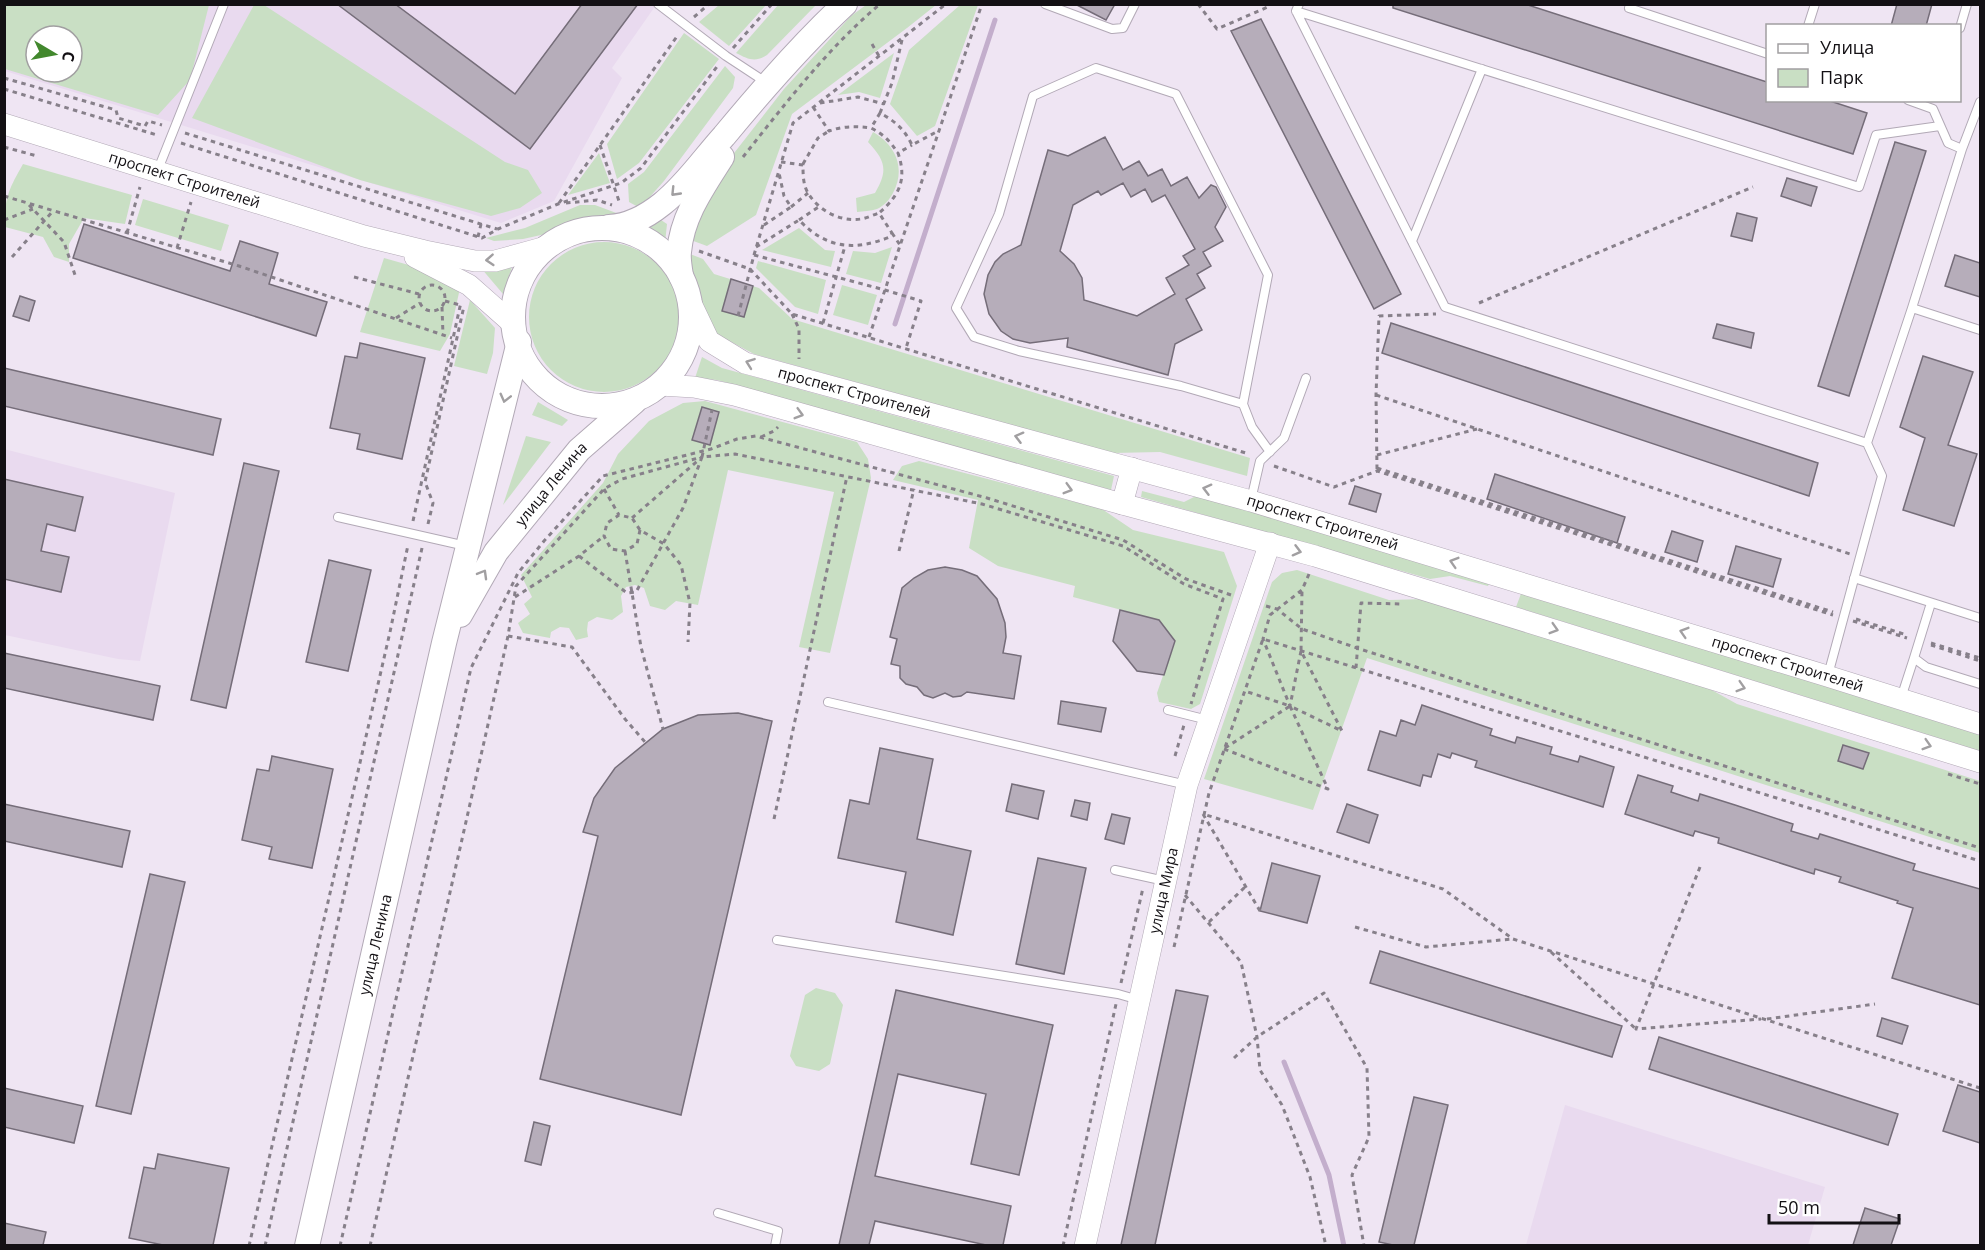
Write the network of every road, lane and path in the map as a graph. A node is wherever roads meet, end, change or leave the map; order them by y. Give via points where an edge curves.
1 (224, 4) edge
2 (658, 4) edge
3 (709, 4) edge
4 (772, 4) edge
5 (845, 4) edge
6 (880, 4) edge
7 (946, 4) edge
8 (982, 4) edge
9 (1045, 4) edge
10 (1135, 4) edge
11 (1198, 4) edge
12 (1630, 4) edge
13 (1815, 4) edge
14 (1967, 4) edge
15 (1270, 6) dead end
16 (1298, 8) edge
17 (1809, 24) edge
18 (1960, 24) edge
19 (685, 25) junction
20 (902, 39) junction
21 (872, 44) dead end
22 (1766, 54) edge
23 (726, 56) junction
24 (879, 56) junction
25 (1482, 69) junction
26 (4, 78) edge
27 (768, 84) junction
28 (4, 89) edge
29 (1918, 102) edge
30 (1980, 102) edge
31 (818, 103) junction
32 (884, 104) junction
33 (1934, 105) edge
34 (813, 107) junction
35 (880, 113) junction
36 (4, 123) edge
37 (1940, 126) junction
38 (871, 128) junction
39 (173, 129) junction
40 (939, 130) junction
41 (829, 131) junction
42 (170, 139) junction
43 (600, 145) junction
44 (912, 145) junction
45 (1962, 149) junction
46 (898, 153) junction
47 (741, 159) dead end
48 (781, 162) junction
49 (803, 165) junction
50 (778, 171) junction
51 (157, 172) junction
52 (614, 186) junction
53 (140, 187) dead end
54 (1752, 187) dead end
55 (808, 193) junction
56 (4, 196) edge
57 (191, 202) dead end
58 (28, 204) junction
59 (558, 204) junction
60 (820, 206) junction
61 (790, 207) junction
62 (33, 209) junction
63 (53, 211) junction
64 (879, 213) junction
65 (4, 220) edge
66 (799, 220) junction
67 (44, 221) junction
68 (481, 224) junction
69 (762, 226) junction
70 (603, 228) junction
71 (498, 229) junction
72 (892, 232) junction
73 (127, 233) junction
74 (364, 237) junction
75 (478, 237) junction
76 (1412, 241) junction
77 (900, 245) junction
78 (845, 246) junction
79 (546, 247) junction
80 (177, 248) junction
81 (756, 248) junction
82 (692, 249) dead end
83 (754, 255) junction
84 (12, 257) dead end
85 (750, 269) junction
86 (75, 275) dead end
87 (681, 276) junction
88 (354, 277) dead end
89 (835, 277) junction
90 (885, 290) junction
91 (419, 294) junction
92 (462, 299) dead end
93 (690, 299) junction
94 (445, 301) junction
95 (420, 303) junction
96 (465, 303) dead end
97 (460, 305) junction
98 (442, 307) junction
99 (1912, 308) junction
100 (1463, 313) junction
101 (738, 316) dead end
102 (395, 318) junction
103 (823, 323) junction
104 (1980, 330) edge
105 (516, 333) junction
106 (443, 335) junction
107 (869, 337) junction
108 (452, 338) junction
109 (906, 348) junction
110 (1306, 378) dead end
111 (660, 385) junction
112 (1376, 395) junction
113 (636, 400) junction
114 (1243, 404) junction
115 (712, 410) dead end
116 (1478, 429) junction
117 (1867, 443) junction
118 (704, 450) junction
119 (1270, 452) junction
120 (1377, 455) junction
121 (702, 457) junction
122 (1260, 461) junction
123 (1132, 468) junction
124 (1377, 469) junction
125 (847, 476) junction
126 (604, 489) junction
127 (914, 489) junction
128 (1251, 501) junction
129 (1122, 504) junction
130 (619, 515) junction
131 (338, 517) dead end
132 (633, 518) junction
133 (640, 530) junction
134 (410, 534) junction
135 (604, 536) junction
136 (425, 537) junction
137 (1270, 543) junction
138 (664, 544) junction
139 (468, 547) junction
140 (626, 551) junction
141 (899, 551) dead end
142 (579, 556) junction
143 (1860, 557) junction
144 (1309, 574) dead end
145 (1854, 578) junction
146 (1510, 579) junction
147 (1302, 590) junction
148 (632, 593) junction
149 (515, 597) junction
150 (1223, 599) dead end
151 (1250, 601) junction
152 (1931, 603) junction
153 (1277, 609) junction
154 (1499, 612) junction
155 (1844, 617) junction
156 (1980, 618) edge
157 (1302, 629) junction
158 (508, 636) junction
159 (1263, 639) junction
160 (1919, 640) junction
161 (688, 642) dead end
162 (444, 643) junction
163 (1300, 651) junction
164 (1914, 658) junction
165 (1980, 660) edge
166 (1827, 676) junction
167 (1980, 684) edge
168 (1245, 691) junction
169 (1900, 700) junction
170 (828, 702) dead end
171 (1290, 706) junction
172 (1168, 710) dead end
173 (1209, 720) junction
174 (1980, 724) edge
175 (663, 729) dead end
176 (645, 742) dead end
177 (1224, 749) junction
178 (1980, 762) edge
179 (1187, 785) junction
180 (1203, 814) junction
181 (774, 819) dead end
182 (1980, 848) edge
183 (1980, 861) edge
184 (1700, 867) dead end
185 (1115, 870) dead end
186 (1166, 881) junction
187 (1246, 886) junction
188 (1185, 895) junction
189 (1260, 910) dead end
190 (1209, 922) junction
191 (1355, 927) dead end
192 (1513, 939) junction
193 (777, 940) dead end
194 (1174, 947) dead end
195 (1549, 951) junction
196 (1653, 984) junction
197 (1140, 1000) junction
198 (1875, 1004) dead end
199 (1764, 1019) junction
200 (1636, 1029) junction
201 (1257, 1038) junction
202 (1234, 1058) dead end
203 (1980, 1088) edge
204 (718, 1213) dead end
205 (249, 1245) edge
206 (265, 1245) edge
207 (307, 1245) edge
208 (340, 1245) edge
209 (370, 1245) edge
210 (775, 1245) edge
211 (1085, 1245) edge
212 (1326, 1245) edge
213 (1364, 1245) edge

1 - 39 lane
2 - 19 lane
3 - 19 path
4 - 23 path
5 - 27 main road
6 - 47 path via 846,36
7 - 20 path
8 - 40 path
9 - 10 lane via 1112,29 1123,28
11 - 15 path via 1217,29
12 - 22 lane via 1629,8
13 - 17 lane
14 - 18 lane
16 - 25 lane
16 - 76 lane
19 - 23 lane
19 - 43 path
20 - 24 path
20 - 32 path
21 - 24 path
23 - 27 lane
23 - 52 path via 641,168
24 - 31 path
25 - 37 lane via 1859,187 1876,135
25 - 76 lane
26 - 39 path via 116,110 118,118
27 -> 70 main road via 664,202 620,227
27 - 87 main road via 693,202 678,254
28 - 42 path
29 - 33 lane
30 - 45 lane
31 - 32 path via 858,97
31 - 34 path
32 - 35 path
33 - 37 lane
34 - 41 path
34 - 48 path via 793,123
35 - 38 path
35 - 44 path via 892,119
36 - 51 street, проспект Строителей
37 - 45 lane via 1948,143
38 - 41 path via 839,127
38 - 46 path via 890,141
39 - 42 lane
39 - 68 path
40 - 44 path
40 - 77 path
41 - 49 path via 818,138
42 - 51 lane
42 - 75 path
43 - 52 path
43 - 59 path
44 - 46 path
45 - 99 lane
46 - 64 path via 902,165 898,193
48 - 49 path
48 - 50 path
49 - 55 path
50 - 61 path
50 - 69 path
51 - 74 street, проспект Строителей
52 - 59 path
52 - 59 path via 621,208 597,200
53 - 73 path
54 - 100 path
55 - 60 path
55 - 61 path
56 - 58 path
57 - 80 path
58 - 62 path
58 - 63 path
59 - 71 path
60 - 64 path via 830,215 846,219
60 - 66 path
61 - 69 path
62 - 65 path
62 - 67 path
63 - 67 path
63 - 73 path
64 - 72 path
66 - 78 path via 815,235
66 - 81 path
67 - 84 path
67 - 86 path via 64,242
68 - 71 path
68 - 75 path
69 - 81 path
70 - 79 main road via 571,233
70 - 87 main road via 633,233 656,246
71 - 75 path
72 - 77 path
72 - 78 path via 878,242
73 - 80 path
79 -> 74 street, проспект Строителей via 495,261 475,261
74 - 105 street, проспект Строителей via 422,259 465,283
76 - 100 lane via 1445,307
77 - 90 path
78 - 89 path
79 - 105 main road via 529,265 516,292
80 - 102 path
81 - 83 path
82 - 85 path
83 - 85 path
83 - 89 path
85 - 101 path
85 - 103 path via 792,314
87 - 93 main road
88 - 91 path
89 - 90 path
89 - 103 path
90 - 107 path
90 - 109 path via 921,301
91 - 94 path via 429,285 437,286 444,291
91 - 95 path
92 - 97 path
93 - 111 main road via 690,333 679,362
123 -> 93 street, проспект Строителей via 746,363 709,341
94 - 97 path
94 - 98 path
95 - 98 path via 430,311
95 - 102 path
96 - 136 path via 425,482 433,502
97 - 108 path
98 - 106 path
99 - 104 lane
99 - 117 lane
100 - 112 path via 1453,319 1440,314 1379,316
100 - 117 lane
102 - 106 path
103 - 107 path
105 - 113 main road via 537,380 556,394 580,404 611,406
105 -> 139 main road, улица Ленина
106 - 108 path
107 - 109 path
108 - 134 path
109 - 122 path via 1246,452
110 - 119 lane via 1284,438
111 - 113 main road
111 -> 129 street via 734,395
112 - 116 path
112 - 120 path
162 -> 113 main road, улица Ленина via 496,552 579,450
114 - 114 lane via 1268,275 1176,94 1096,68 1033,96 999,214 956,308 974,337
114 - 119 lane via 1252,427
115 - 118 path
116 - 120 path
116 - 143 path
117 - 143 lane via 1882,476
118 - 121 path
118 - 151 path via 756,436 987,498 1124,540 1186,579
118 - 208 path via 603,476 518,573 471,668
119 - 122 lane
120 - 124 path
121 - 125 path via 735,454
121 - 126 path via 622,479
121 - 132 path
121 - 138 path via 683,508
122 - 124 path via 1334,487
122 - 128 lane
128 -> 123 street, проспект Строителей
123 - 129 street
124 - 155 path
125 - 127 path
125 - 181 path
126 - 130 path
126 - 149 path via 516,586
127 - 141 path
127 - 150 path via 982,504 1123,546 1184,584
146 -> 128 street, проспект Строителей
129 - 137 street
130 - 132 path
130 - 135 path via 607,523
131 - 134 lane
132 - 133 path
133 - 138 path
133 - 140 path via 637,544
134 - 136 lane
134 - 205 path
135 - 140 path via 611,549
135 - 142 path
136 - 139 lane
136 - 206 path
137 - 151 street, улица Мира
137 -> 154 street
138 - 148 path
138 - 161 path via 681,565 690,603
139 - 162 main road, улица Ленина
140 - 148 path
142 - 148 path
142 - 149 path
143 - 145 lane
144 - 147 path
145 - 152 lane
145 - 155 lane
146 - 154 street
166 -> 146 street, проспект Строителей
147 - 153 path
147 - 157 path
148 - 175 path via 641,647
149 - 158 path
151 - 153 path
151 - 173 street, улица Мира
152 - 156 lane
152 - 160 lane
153 - 157 path
153 - 159 path via 1270,615
154 -> 178 street
155 - 160 path
155 - 166 lane
157 - 163 path
157 - 182 path
158 - 176 path via 572,647
158 - 209 path
159 - 163 path
159 - 168 path
159 - 171 path
160 - 164 lane
160 - 165 path
162 - 207 main road, улица Ленина
163 - 171 path
163 - 171 path via 1342,731
163 - 183 path
164 - 167 lane via 1926,667
164 - 169 lane
166 - 169 street, проспект Строителей
168 - 171 path
168 - 177 path
169 - 174 street, проспект Строителей
170 - 179 lane
171 - 177 path
171 - 177 path via 1328,789
172 - 173 lane
173 - 179 street, улица Мира
177 - 180 path
179 - 186 street, улица Мира
180 - 187 path
180 - 188 path
180 - 192 path via 1443,889
184 - 196 path
185 - 186 lane
186 - 197 street, улица Мира
187 - 189 path
187 - 190 path
188 - 190 path
188 - 194 path
190 - 201 path via 1241,962
191 - 192 path via 1426,947
192 - 195 path
193 - 197 lane
195 - 196 path
195 - 200 path
196 - 199 path
196 - 200 path
197 - 211 street, улица Мира
198 - 199 path
199 - 200 path
199 - 203 path
201 - 202 path
201 - 212 path via 1260,1070 1282,1105 1310,1177
201 - 213 path via 1324,993 1367,1068 1370,1137 1353,1175
204 - 210 lane via 778,1231

